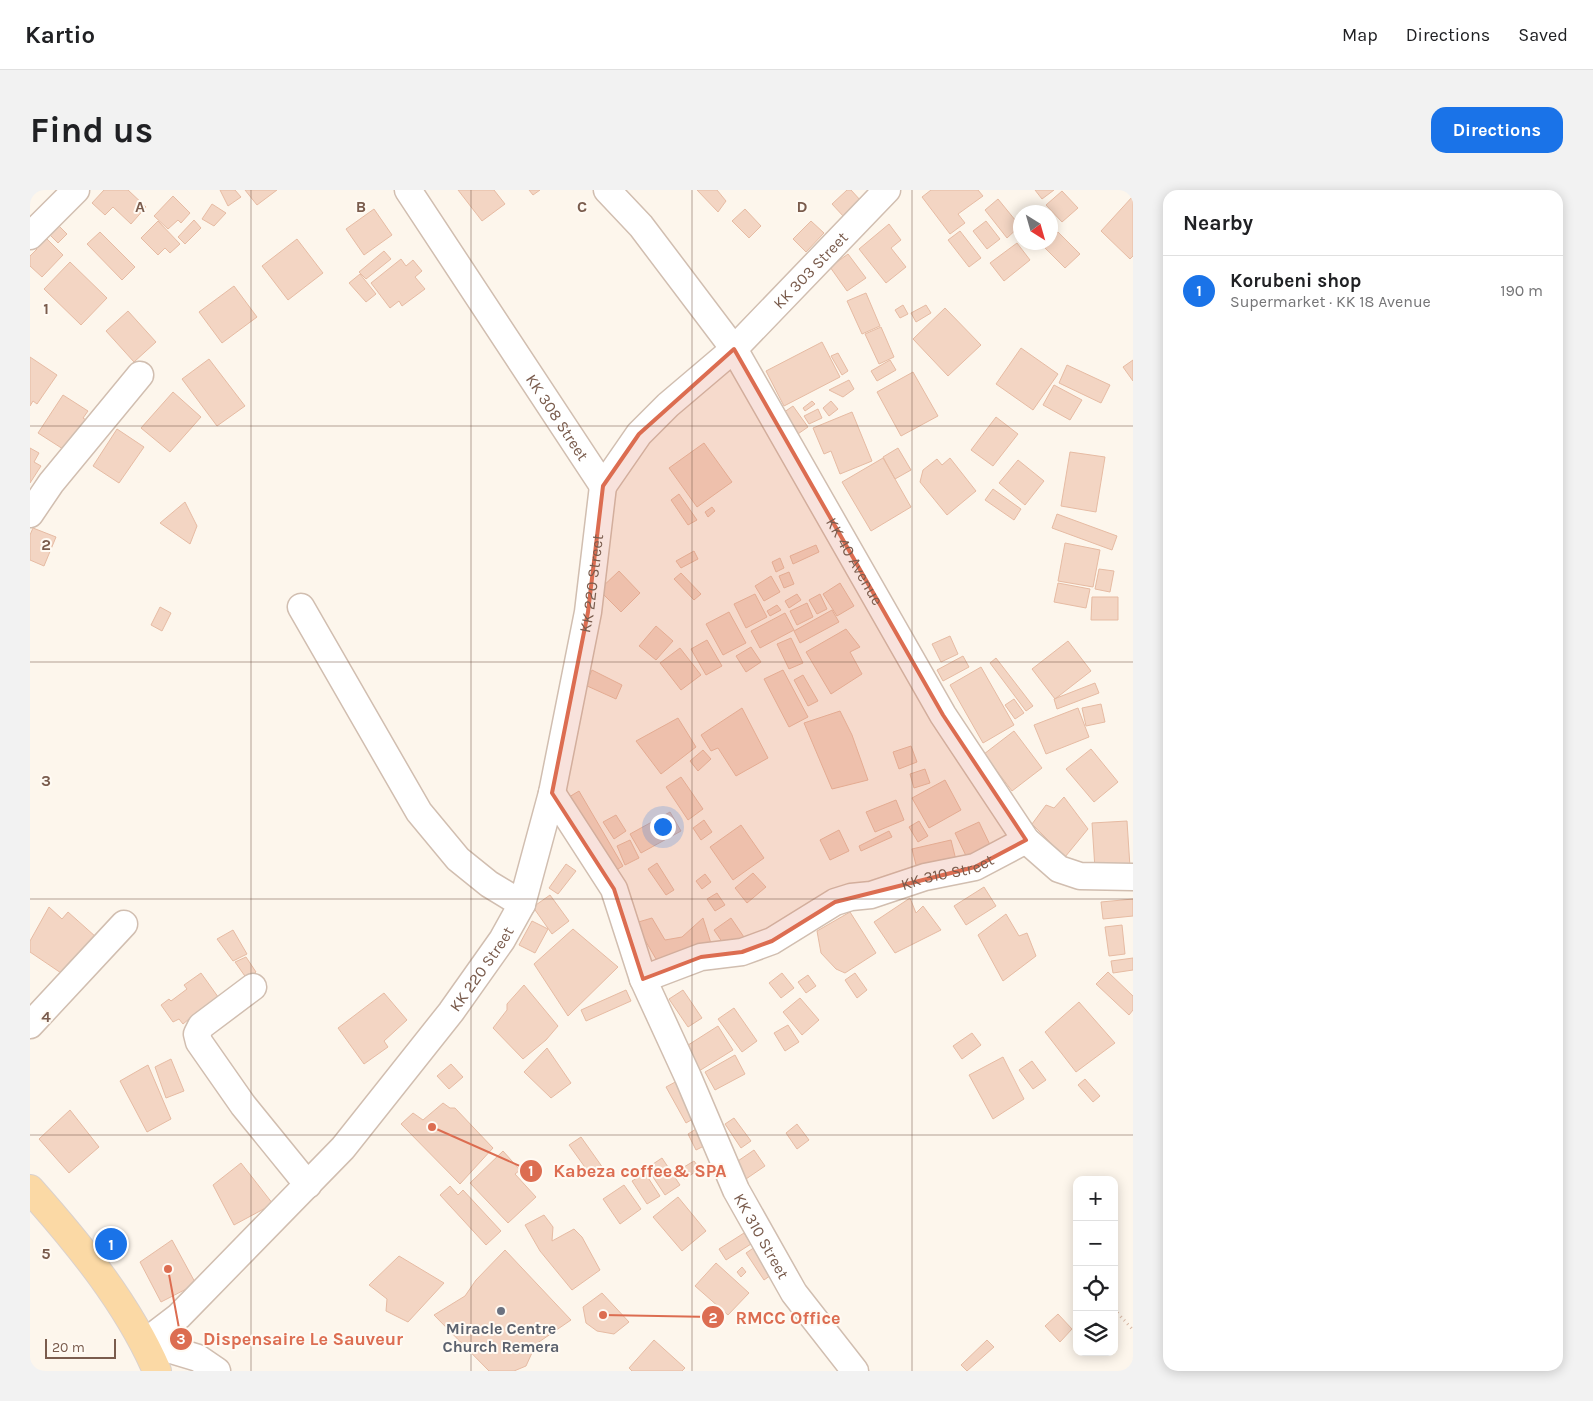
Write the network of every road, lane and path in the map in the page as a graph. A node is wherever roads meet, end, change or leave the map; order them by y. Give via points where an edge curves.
1 (76, 190) edge
2 (408, 190) edge
3 (607, 190) edge
4 (886, 190) edge
5 (30, 236) edge
6 (734, 349) junction
7 (140, 375) dead end
8 (603, 486) junction
9 (30, 514) edge
10 (301, 607) dead end
11 (552, 793) junction
12 (1026, 840) junction
13 (1133, 877) edge
14 (522, 904) junction
15 (124, 924) dead end
16 (643, 980) junction
17 (253, 987) dead end
18 (30, 1025) edge
19 (308, 1185) junction
20 (30, 1189) edge
21 (1116, 1311) edge
22 (1133, 1330) edge
23 (145, 1342) junction
24 (158, 1371) edge
25 (217, 1371) edge
26 (855, 1371) edge

1 - 5 street
2 - 8 street, KK 308 Street
3 - 6 street, KK 40 Avenue via 641,226
4 - 6 street, KK 303 Street
6 - 8 street via 639,434
6 - 12 street, KK 40 Avenue via 943,715
7 - 9 street via 51,483
8 - 11 street, KK 220 Street via 588,612
10 - 14 street via 420,812 458,859 488,884
11 - 14 street, KK 220 Street
11 - 16 street, KK 310 Street via 614,889
12 - 13 street, KK 40 Avenue via 1059,869 1080,876
12 - 16 street, KK 310 Street via 975,867 835,902 772,941 742,952 701,957
14 - 19 street, KK 220 Street via 502,940 451,1012 343,1148
15 - 18 street
16 - 26 street, KK 310 Street via 736,1190 794,1293
17 - 19 street via 201,1026 197,1034 199,1042 243,1105
19 - 23 street, KK 220 Street via 179,1316
20 - 23 main road via 109,1286
21 - 22 path
23 - 24 main road
23 - 25 street via 198,1358

